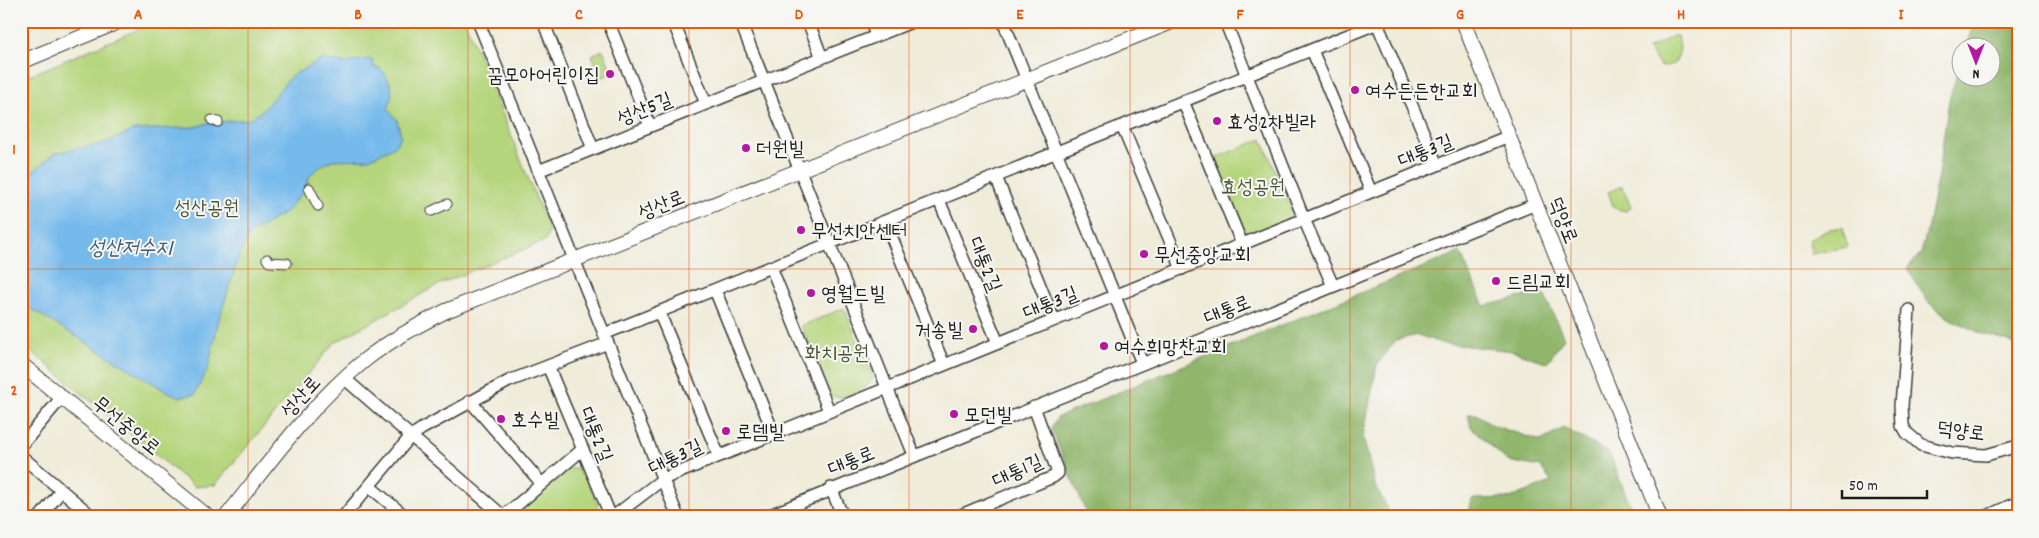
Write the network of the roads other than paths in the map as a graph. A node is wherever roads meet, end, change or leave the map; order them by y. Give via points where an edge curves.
1 (120, 21) edge
2 (478, 21) edge
3 (543, 21) edge
4 (608, 21) edge
5 (673, 21) edge
6 (740, 21) edge
7 (808, 21) edge
8 (871, 21) edge
9 (914, 21) edge
10 (1003, 21) edge
11 (1174, 21) edge
12 (1225, 21) edge
13 (1463, 21) edge
14 (1380, 22) edge
15 (876, 36) junction
16 (1312, 50) junction
17 (822, 58) junction
18 (21, 62) edge
19 (1247, 76) junction
20 (1027, 80) junction
21 (763, 81) junction
22 (1184, 101) junction
23 (706, 104) junction
24 (650, 126) junction
25 (1122, 126) junction
26 (1509, 136) junction
27 (593, 149) junction
28 (1057, 152) junction
29 (1436, 166) junction
30 (538, 170) junction
31 (799, 171) junction
32 (996, 177) junction
33 (309, 188) dead end
34 (1371, 192) junction
35 (939, 200) junction
36 (447, 204) dead end
37 (1536, 204) junction
38 (318, 206) dead end
39 (432, 211) dead end
40 (1304, 219) junction
41 (885, 221) junction
42 (828, 244) junction
43 (1242, 244) junction
44 (267, 259) dead end
45 (574, 260) junction
46 (286, 263) dead end
47 (771, 267) junction
48 (1182, 268) junction
49 (1333, 286) junction
50 (715, 290) junction
51 (1114, 296) junction
52 (1909, 310) dead end
53 (658, 312) junction
54 (1054, 320) junction
55 (606, 339) junction
56 (998, 343) junction
57 (1142, 363) junction
58 (21, 364) edge
59 (944, 365) junction
60 (548, 366) junction
61 (344, 378) junction
62 (886, 389) junction
63 (62, 397) junction
64 (470, 401) junction
65 (1034, 407) junction
66 (829, 412) junction
67 (774, 434) junction
68 (411, 436) junction
69 (21, 446) edge
70 (2018, 446) edge
71 (582, 448) junction
72 (914, 455) junction
73 (21, 456) edge
74 (719, 456) junction
75 (663, 479) junction
76 (542, 484) junction
77 (369, 486) junction
78 (831, 488) junction
79 (61, 491) junction
80 (2018, 502) edge
81 (504, 516) edge
82 (40, 517) edge
83 (93, 517) edge
84 (208, 517) edge
85 (226, 517) edge
86 (344, 517) edge
87 (406, 517) edge
88 (612, 517) edge
89 (678, 517) edge
90 (765, 517) edge
91 (843, 517) edge
92 (956, 517) edge
93 (1660, 517) edge
94 (1985, 517) edge

1 - 18 street
2 - 30 street
3 - 27 street
4 - 24 street
5 - 23 street
6 - 21 street
7 - 17 street
8 - 15 street
9 - 15 street, 성산5길
10 - 20 street
11 - 20 street, 성산로
12 - 19 street
13 - 26 street, 덕양로
14 - 16 street
14 - 29 street
15 - 17 street, 성산5길
16 - 19 street
16 - 34 street
17 - 21 street, 성산5길
19 - 22 street
19 - 40 street
20 - 28 street
20 - 31 street, 성산로
21 - 23 street, 성산5길
21 - 31 street
22 - 25 street
22 - 43 street
23 - 24 street, 성산5길
24 - 27 street, 성산5길
25 - 28 street
25 - 48 street
26 - 29 street, 대통3길
26 - 37 street, 덕양로
27 - 30 street, 성산5길
28 - 32 street
28 - 51 street
29 - 34 street, 대통3길
30 - 45 street
31 - 42 street
31 - 45 street, 성산로
32 - 35 street
32 - 54 street, 대통2길
33 - 38 street
34 - 40 street, 대통3길
35 - 41 street
35 - 56 street, 대통2길
36 - 39 street
37 - 49 street, 대통로
37 - 93 street, 덕양로
40 - 43 street, 대통3길
40 - 49 street
41 - 42 street
41 - 59 street
42 - 47 street
42 - 62 street
43 - 48 street, 대통3길
44 - 46 street via 269,262
45 - 55 street
45 - 61 street, 성산로 via 422,323 366,359
47 - 50 street
47 - 66 street
48 - 51 street, 대통3길
49 - 57 street, 대통로
50 - 53 street
50 - 67 street
51 - 54 street, 대통3길
51 - 57 street
52 - 70 street, 덕양로 via 1902,406 1903,426 1907,433 1921,445 1952,453 1986,455
53 - 55 street
53 - 74 street
54 - 56 street, 대통3길
55 - 60 street
55 - 75 street
56 - 59 street, 대통3길
57 - 65 street, 대통로
58 - 63 street, 무선중앙로
59 - 62 street, 대통3길
60 - 64 street
60 - 71 street, 대통2길
61 - 68 street
61 - 85 street, 성산로
62 - 66 street, 대통3길
62 - 72 street
63 - 69 street
63 - 84 street, 무선중앙로
64 - 68 street
64 - 76 street
65 - 72 street, 대통로
65 - 92 street, 대통1길 via 1058,472 1053,477
66 - 67 street, 대통3길
67 - 74 street, 대통3길
68 - 77 street
68 - 81 street
71 - 76 street
71 - 88 street, 대통2길
72 - 78 street, 대통로
73 - 79 street
74 - 75 street, 대통3길
75 - 88 street, 대통3길
75 - 89 street
76 - 81 street
77 - 86 street
77 - 87 street
78 - 90 street, 대통로
78 - 91 street
79 - 82 street
79 - 83 street
80 - 94 street

